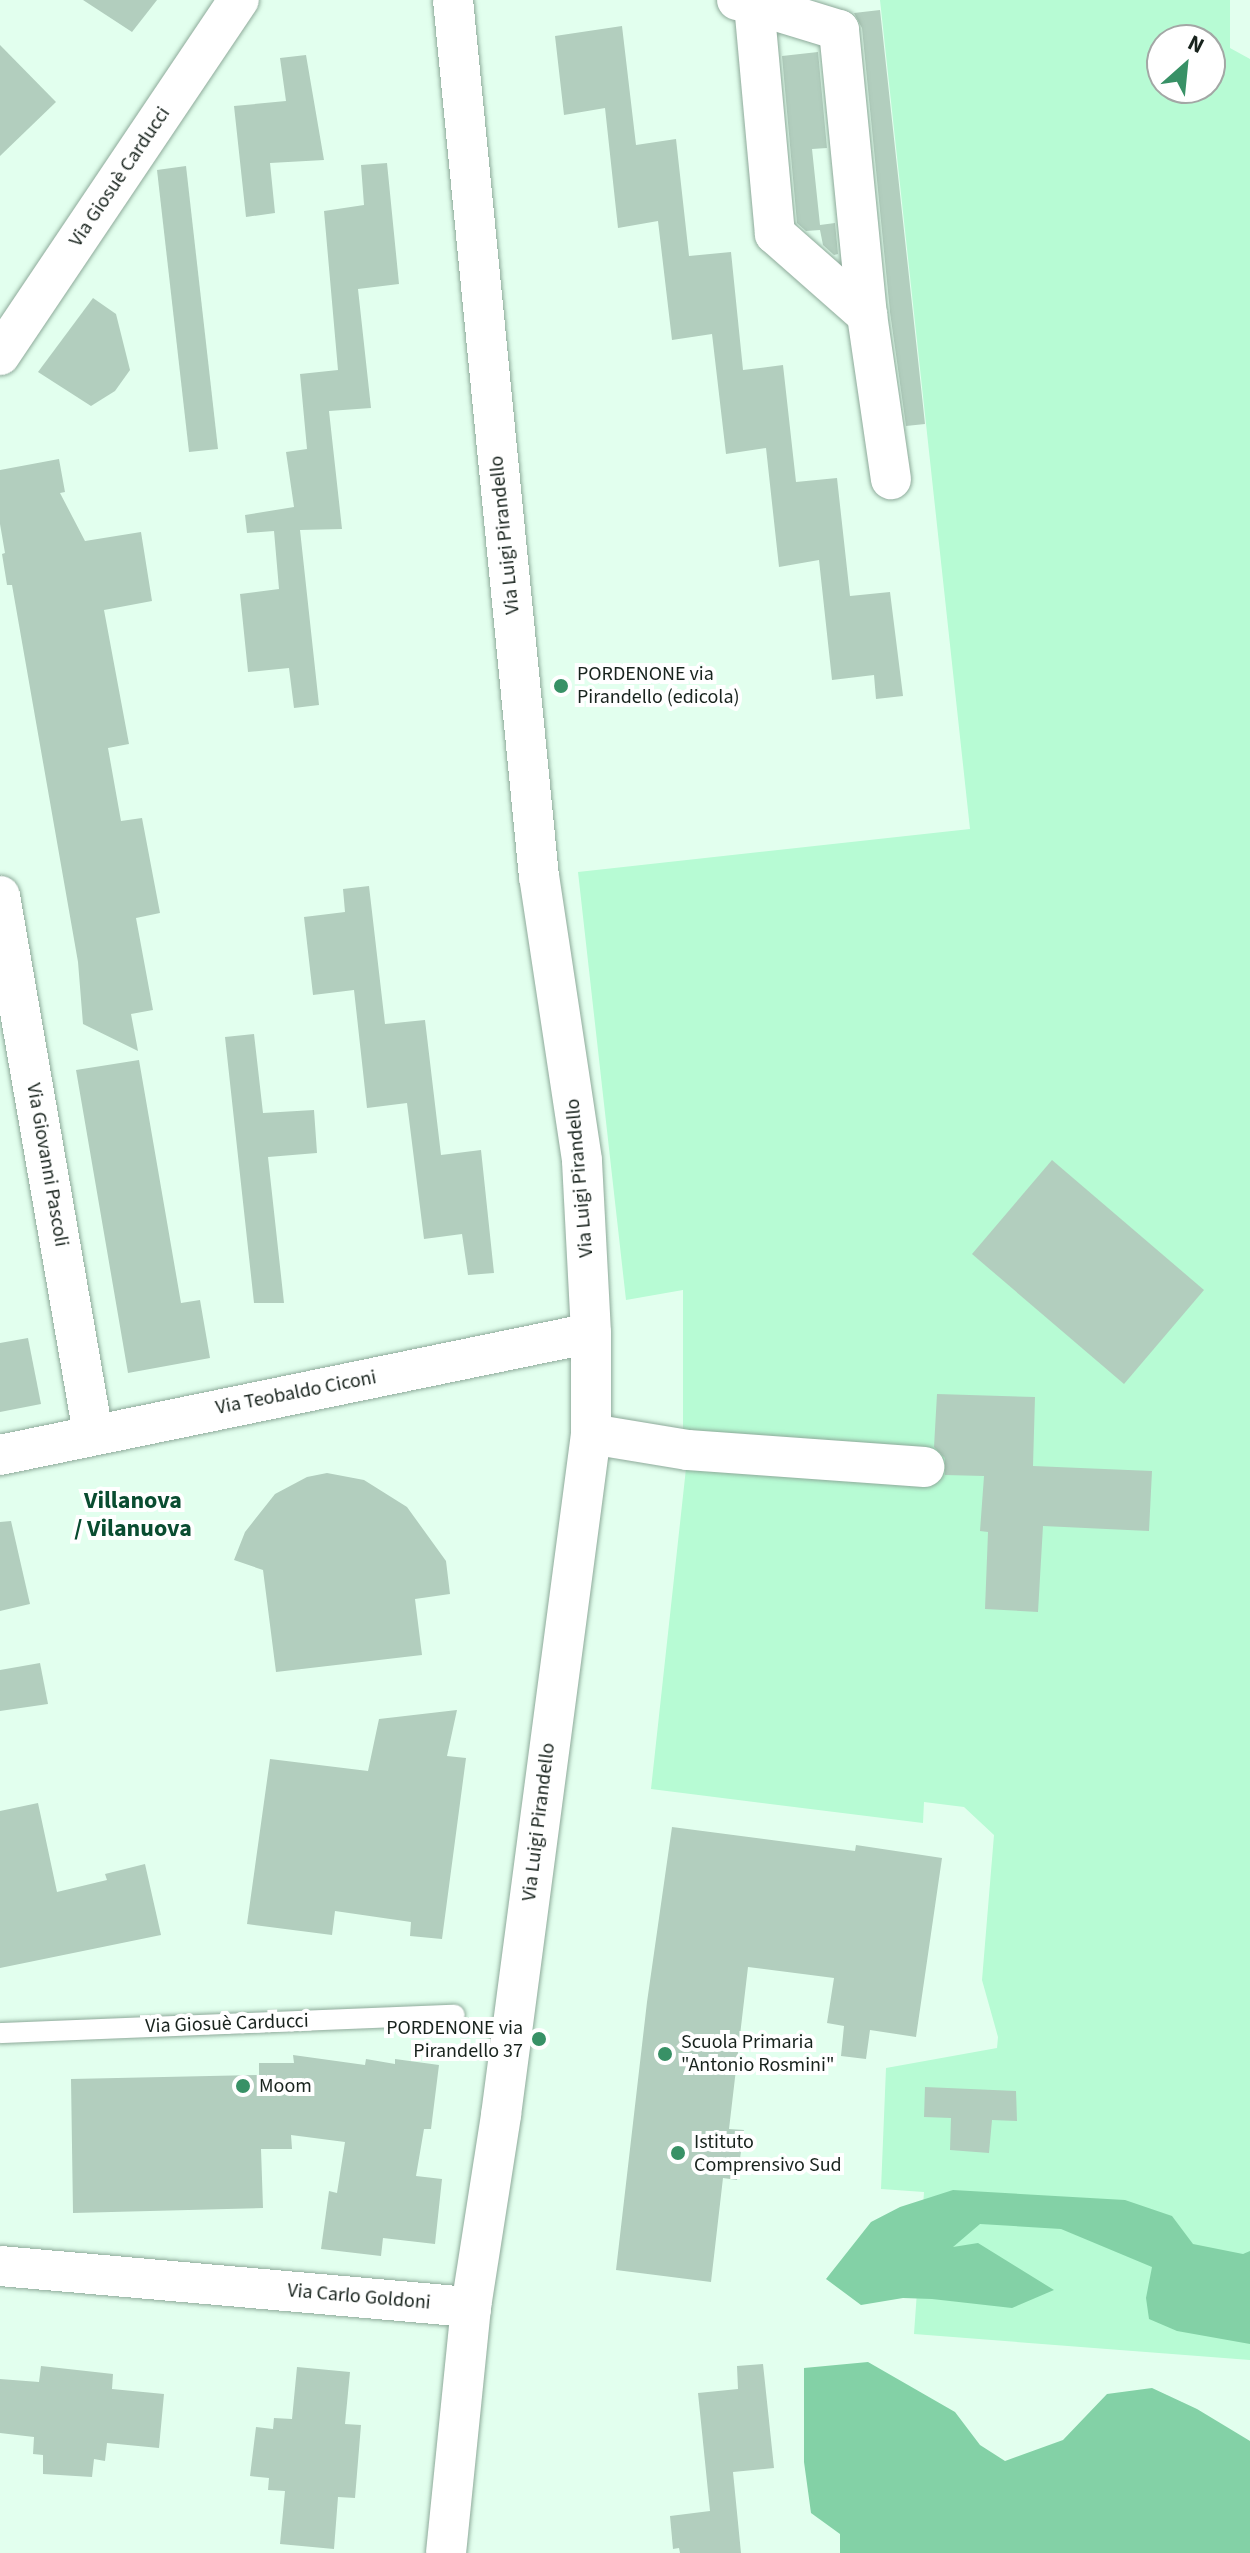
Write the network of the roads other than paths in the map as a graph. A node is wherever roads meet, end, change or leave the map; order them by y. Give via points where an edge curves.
1 (239, 0) edge
2 (453, 0) edge
3 (746, 2) edge
4 (867, 315) junction
5 (0, 355) edge
6 (891, 479) dead end
7 (0, 896) edge
8 (591, 1333) junction
9 (93, 1434) junction
10 (591, 1434) junction
11 (0, 1455) edge
12 (924, 1467) dead end
13 (455, 2015) dead end
14 (0, 2033) edge
15 (0, 2266) edge
16 (471, 2307) junction
17 (446, 2553) edge

1 - 5 street, Via Giosuè Carducci
2 - 8 street, Via Luigi Pirandello via 539,877 582,1160
3 - 4 street via 775,234
3 - 4 street via 839,30
4 - 6 street
7 - 9 street, Via Giovanni Pascoli
8 - 9 street, Via Teobaldo Ciconi
8 - 10 street, Via Luigi Pirandello
9 - 11 street, Via Teobaldo Ciconi
10 - 12 street via 688,1450
10 - 16 street, Via Luigi Pirandello
13 - 14 lane, Via Giosuè Carducci
15 - 16 street, Via Carlo Goldoni
16 - 17 street

